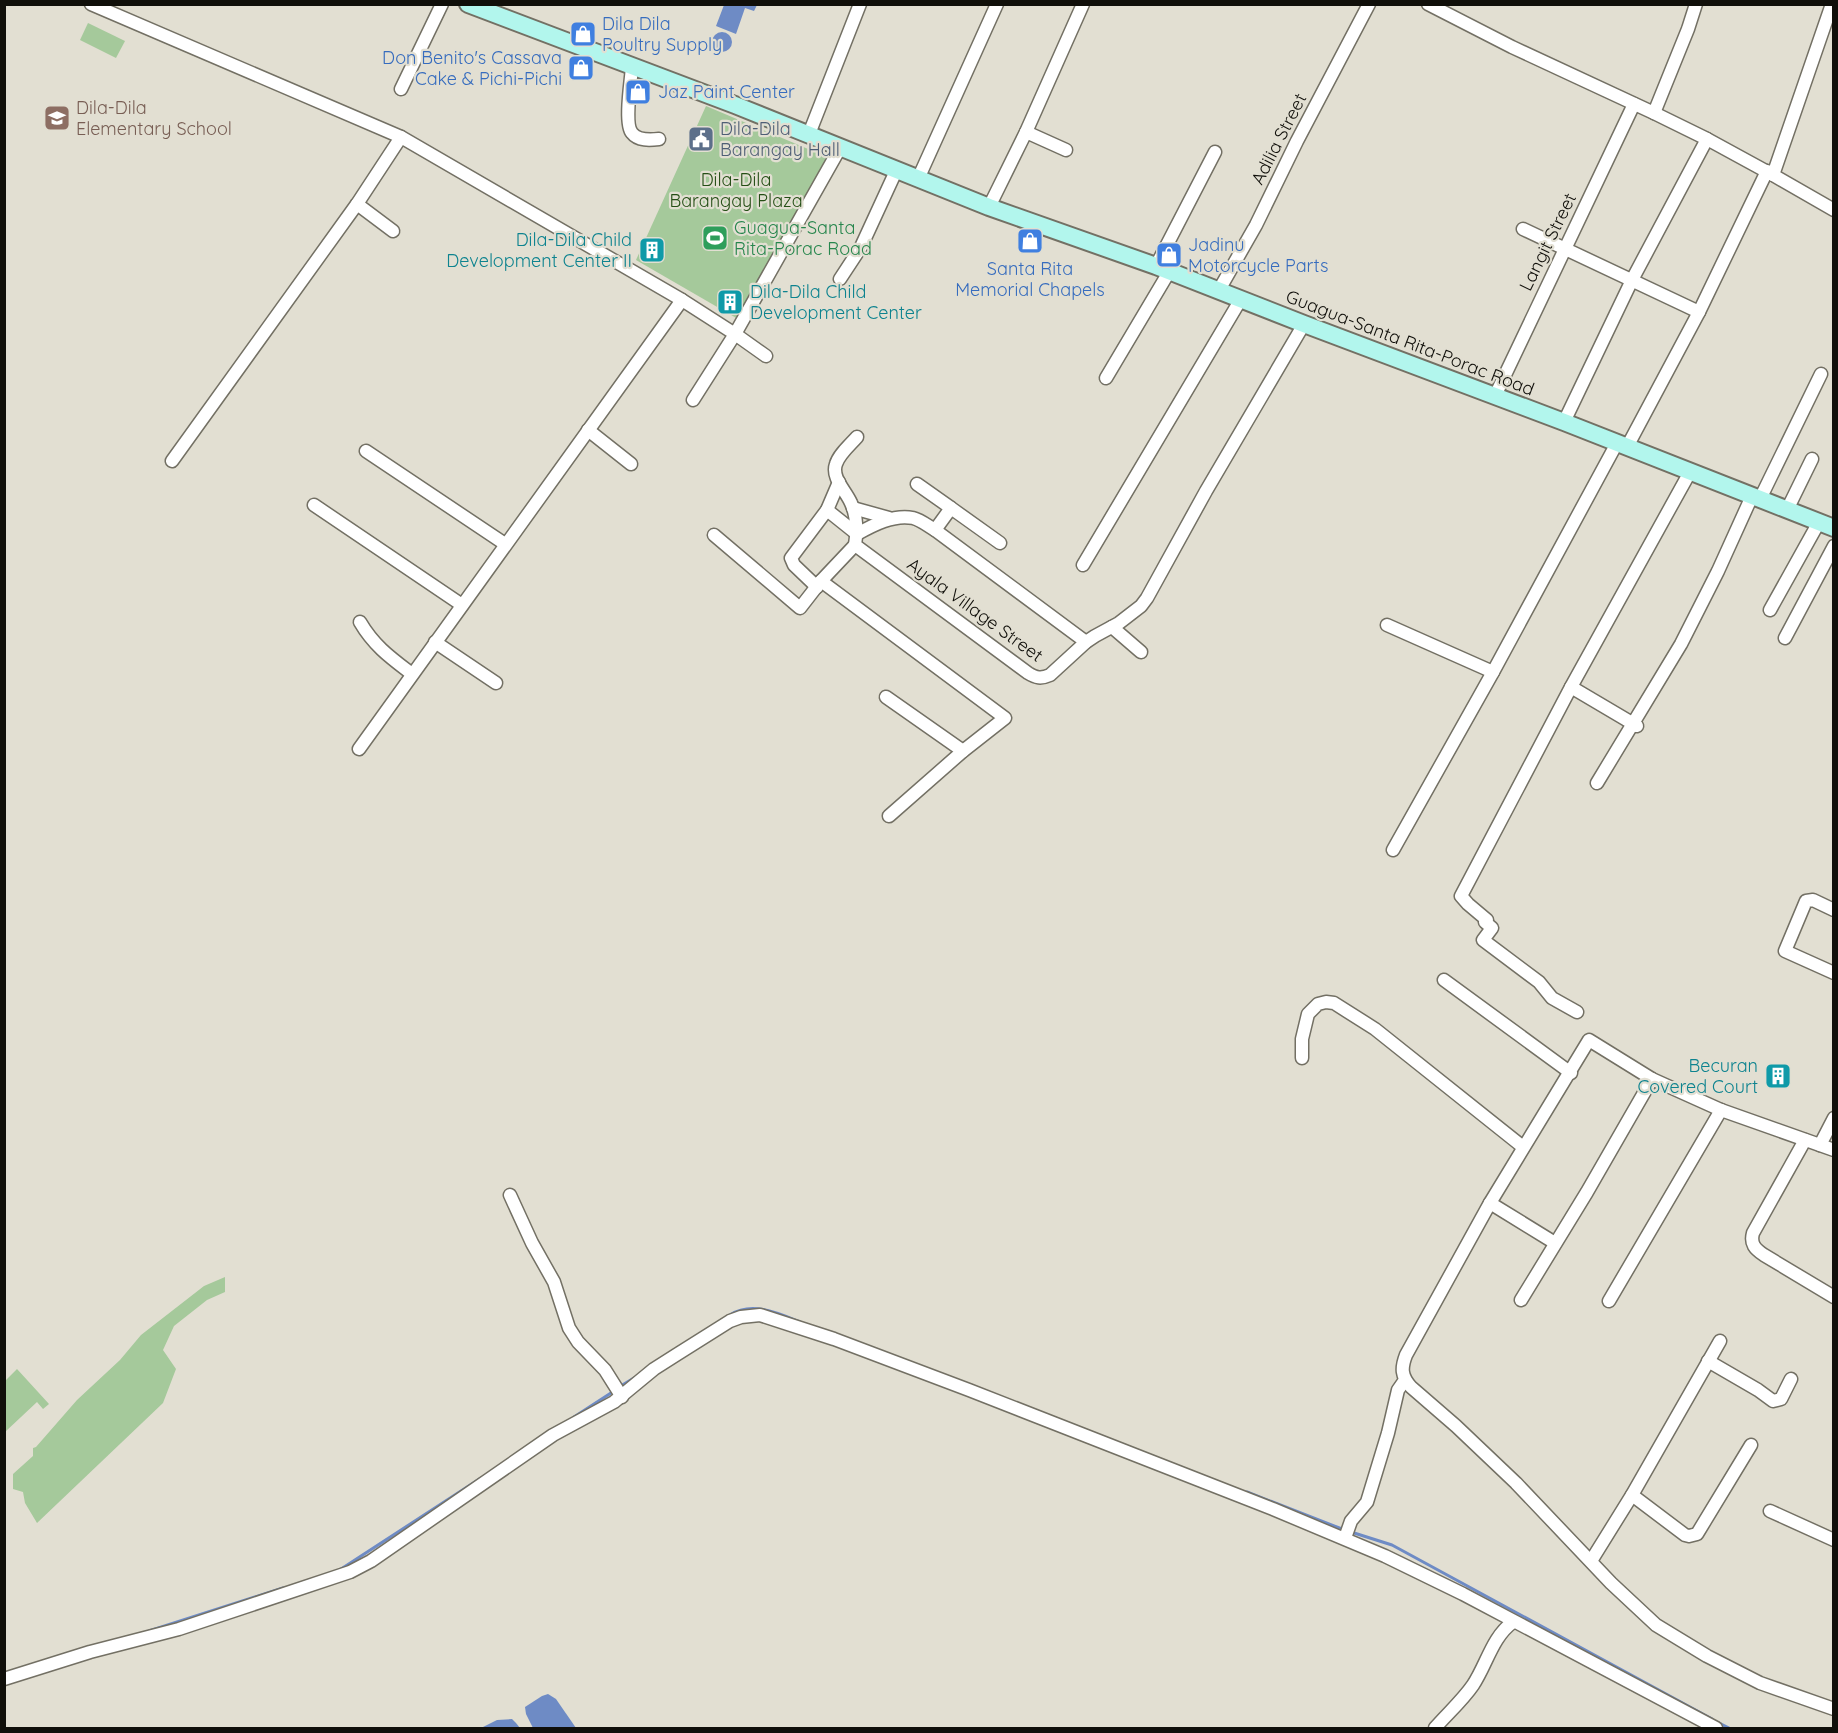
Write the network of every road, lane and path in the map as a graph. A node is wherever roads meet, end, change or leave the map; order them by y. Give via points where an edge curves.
1 (91, 4) edge
2 (442, 4) edge
3 (468, 4) edge
4 (860, 4) edge
5 (997, 4) edge
6 (1083, 4) edge
7 (1369, 4) edge
8 (1428, 4) edge
9 (1696, 4) edge
10 (1832, 4) edge
11 (632, 67) junction
12 (401, 89) dead end
13 (1634, 104) junction
14 (1654, 112) junction
15 (1026, 132) junction
16 (809, 134) junction
17 (401, 137) junction
18 (659, 139) dead end
19 (1707, 139) junction
20 (840, 148) junction
21 (1066, 150) dead end
22 (1215, 152) dead end
23 (896, 171) junction
24 (1770, 173) junction
25 (918, 179) junction
26 (357, 204) junction
27 (989, 207) junction
28 (1833, 210) edge
29 (1524, 229) dead end
30 (393, 231) dead end
31 (1566, 249) junction
32 (1162, 269) junction
33 (840, 279) dead end
34 (1632, 280) junction
35 (1219, 290) junction
36 (1241, 299) junction
37 (682, 300) junction
38 (1700, 312) junction
39 (1304, 324) junction
40 (735, 334) junction
41 (766, 356) dead end
42 (1821, 374) dead end
43 (1106, 378) dead end
44 (1495, 396) junction
45 (693, 400) dead end
46 (1564, 422) junction
47 (588, 430) junction
48 (857, 437) dead end
49 (1622, 445) junction
50 (366, 451) dead end
51 (1812, 459) dead end
52 (172, 461) dead end
53 (631, 464) dead end
54 (1690, 472) junction
55 (838, 482) junction
56 (917, 484) dead end
57 (1756, 497) junction
58 (314, 505) dead end
59 (853, 508) junction
60 (951, 508) junction
61 (827, 510) junction
62 (1787, 510) junction
63 (893, 519) junction
64 (1826, 525) edge
65 (935, 530) junction
66 (714, 535) dead end
67 (856, 540) junction
68 (1000, 543) dead end
69 (505, 544) junction
70 (1833, 546) edge
71 (1083, 565) dead end
72 (819, 584) junction
73 (462, 605) junction
74 (1770, 610) dead end
75 (360, 622) dead end
76 (1388, 625) dead end
77 (1112, 627) junction
78 (1785, 638) dead end
79 (435, 642) junction
80 (1086, 642) junction
81 (1141, 652) dead end
82 (1493, 672) junction
83 (412, 674) junction
84 (496, 683) dead end
85 (1571, 687) junction
86 (886, 697) dead end
87 (1635, 724) junction
88 (359, 749) dead end
89 (963, 751) junction
90 (1597, 783) dead end
91 (889, 816) dead end
92 (1393, 850) dead end
93 (1833, 909) edge
94 (1833, 973) edge
95 (1444, 980) dead end
96 (1577, 1012) dead end
97 (1302, 1058) dead end
98 (1571, 1073) junction
99 (1652, 1079) junction
100 (1721, 1110) junction
101 (1833, 1118) edge
102 (1805, 1140) junction
103 (1820, 1145) junction
104 (1523, 1147) junction
105 (1833, 1150) edge
106 (510, 1195) dead end
107 (1490, 1203) junction
108 (1555, 1243) junction
109 (1833, 1297) edge
110 (1521, 1300) dead end
111 (1610, 1301) dead end
112 (1720, 1341) dead end
113 (1708, 1361) junction
114 (1791, 1379) dead end
115 (1405, 1380) junction
116 (619, 1392) junction
117 (1751, 1445) dead end
118 (1632, 1495) junction
119 (1770, 1511) dead end
120 (1345, 1539) junction
121 (1833, 1540) edge
122 (1591, 1561) junction
123 (1513, 1622) junction
124 (4, 1679) edge
125 (1833, 1709) edge
126 (1435, 1728) edge
127 (1716, 1728) edge

1 - 17 street
2 - 12 street
3 - 11 main road, Guagua-Santa Rita-Porac Road
4 - 16 street
5 - 25 street
6 - 15 street
7 - 35 street, Adilia Street
8 - 13 street
9 - 14 street
10 - 24 street
11 - 16 main road, Guagua-Santa Rita-Porac Road
11 - 18 street via 628,126 637,137
13 - 14 street
13 - 31 street, Langit Street
14 - 19 street
15 - 21 street
15 - 27 street
16 - 20 main road, Guagua-Santa Rita-Porac Road
17 - 26 street
17 - 37 street
19 - 24 street
19 - 34 street
20 - 23 main road, Guagua-Santa Rita-Porac Road
20 - 40 street
22 - 32 street
23 - 25 main road, Guagua-Santa Rita-Porac Road
23 - 33 street via 861,247
24 - 28 street
24 - 38 street
25 - 27 main road, Guagua-Santa Rita-Porac Road
26 - 30 street
26 - 52 street
27 - 32 main road, Guagua-Santa Rita-Porac Road
29 - 31 street
31 - 34 street
31 - 44 street, Langit Street
32 - 35 main road, Guagua-Santa Rita-Porac Road
32 - 43 street
34 - 38 street
34 - 46 street
35 - 36 main road, Guagua-Santa Rita-Porac Road
36 - 39 main road, Guagua-Santa Rita-Porac Road
36 - 71 street
37 - 40 street
37 - 47 street
38 - 49 street
39 - 44 main road, Guagua-Santa Rita-Porac Road
39 - 77 street, Ayala Village Street via 1147,598
40 - 41 street
40 - 45 street
42 - 57 street
44 - 46 main road, Guagua-Santa Rita-Porac Road
46 - 49 main road, Guagua-Santa Rita-Porac Road
47 - 53 street
47 - 69 street
48 - 55 street via 835,465
49 - 54 main road, Guagua-Santa Rita-Porac Road
49 - 82 street
50 - 69 street
51 - 62 street
54 - 57 main road, Guagua-Santa Rita-Porac Road
54 - 85 street
55 - 59 street
55 - 61 street
56 - 60 street
57 - 62 main road, Guagua-Santa Rita-Porac Road
57 - 87 street
58 - 73 street
59 - 63 street
59 - 67 street
60 - 65 street
60 - 68 street
61 - 67 street, Ayala Village Street
61 - 72 street via 791,558 794,565
62 - 64 main road, Guagua-Santa Rita-Porac Road
63 - 65 street via 913,518
63 - 67 street via 876,523
64 - 74 street
65 - 80 street
66 - 72 street via 800,608
67 - 72 street
67 - 80 street, Ayala Village Street via 1034,677 1050,675
69 - 73 street
70 - 78 street
72 - 89 street via 1005,718
73 - 79 street
75 - 83 street via 378,647
76 - 82 street
77 - 80 street, Ayala Village Street
77 - 81 street
79 - 83 street
79 - 84 street
82 - 92 street
83 - 88 street
85 - 87 street
85 - 96 street via 1461,896 1492,928 1483,940 1539,981 1552,998
86 - 89 street
87 - 90 street
89 - 91 street
93 - 94 street via 1806,901 1785,951
95 - 98 street
97 - 104 street via 1308,1014 1318,1004 1334,1003 1376,1029
98 - 99 street via 1589,1040
98 - 104 street
99 - 100 street
99 - 108 street
100 - 102 street
100 - 111 street
101 - 103 street
102 - 103 street
102 - 109 street via 1751,1239 1764,1255
103 - 105 street
104 - 107 street
106 - 116 street via 554,1282 569,1328
107 - 108 street
107 - 115 street via 1406,1355 1402,1366
108 - 110 street
112 - 113 street
113 - 114 street via 1773,1401 1780,1398
113 - 118 street
115 - 120 street via 1398,1390 1367,1502 1351,1521
115 - 122 street via 1516,1483
116 - 120 street via 730,1321 760,1315 834,1339
116 - 124 street via 350,1572 179,1629
117 - 118 street via 1693,1536 1685,1535
118 - 122 street
119 - 121 street
120 - 123 street
122 - 125 street via 1637,1608 1676,1638 1760,1683
123 - 126 street via 1501,1632 1471,1688
123 - 127 street

